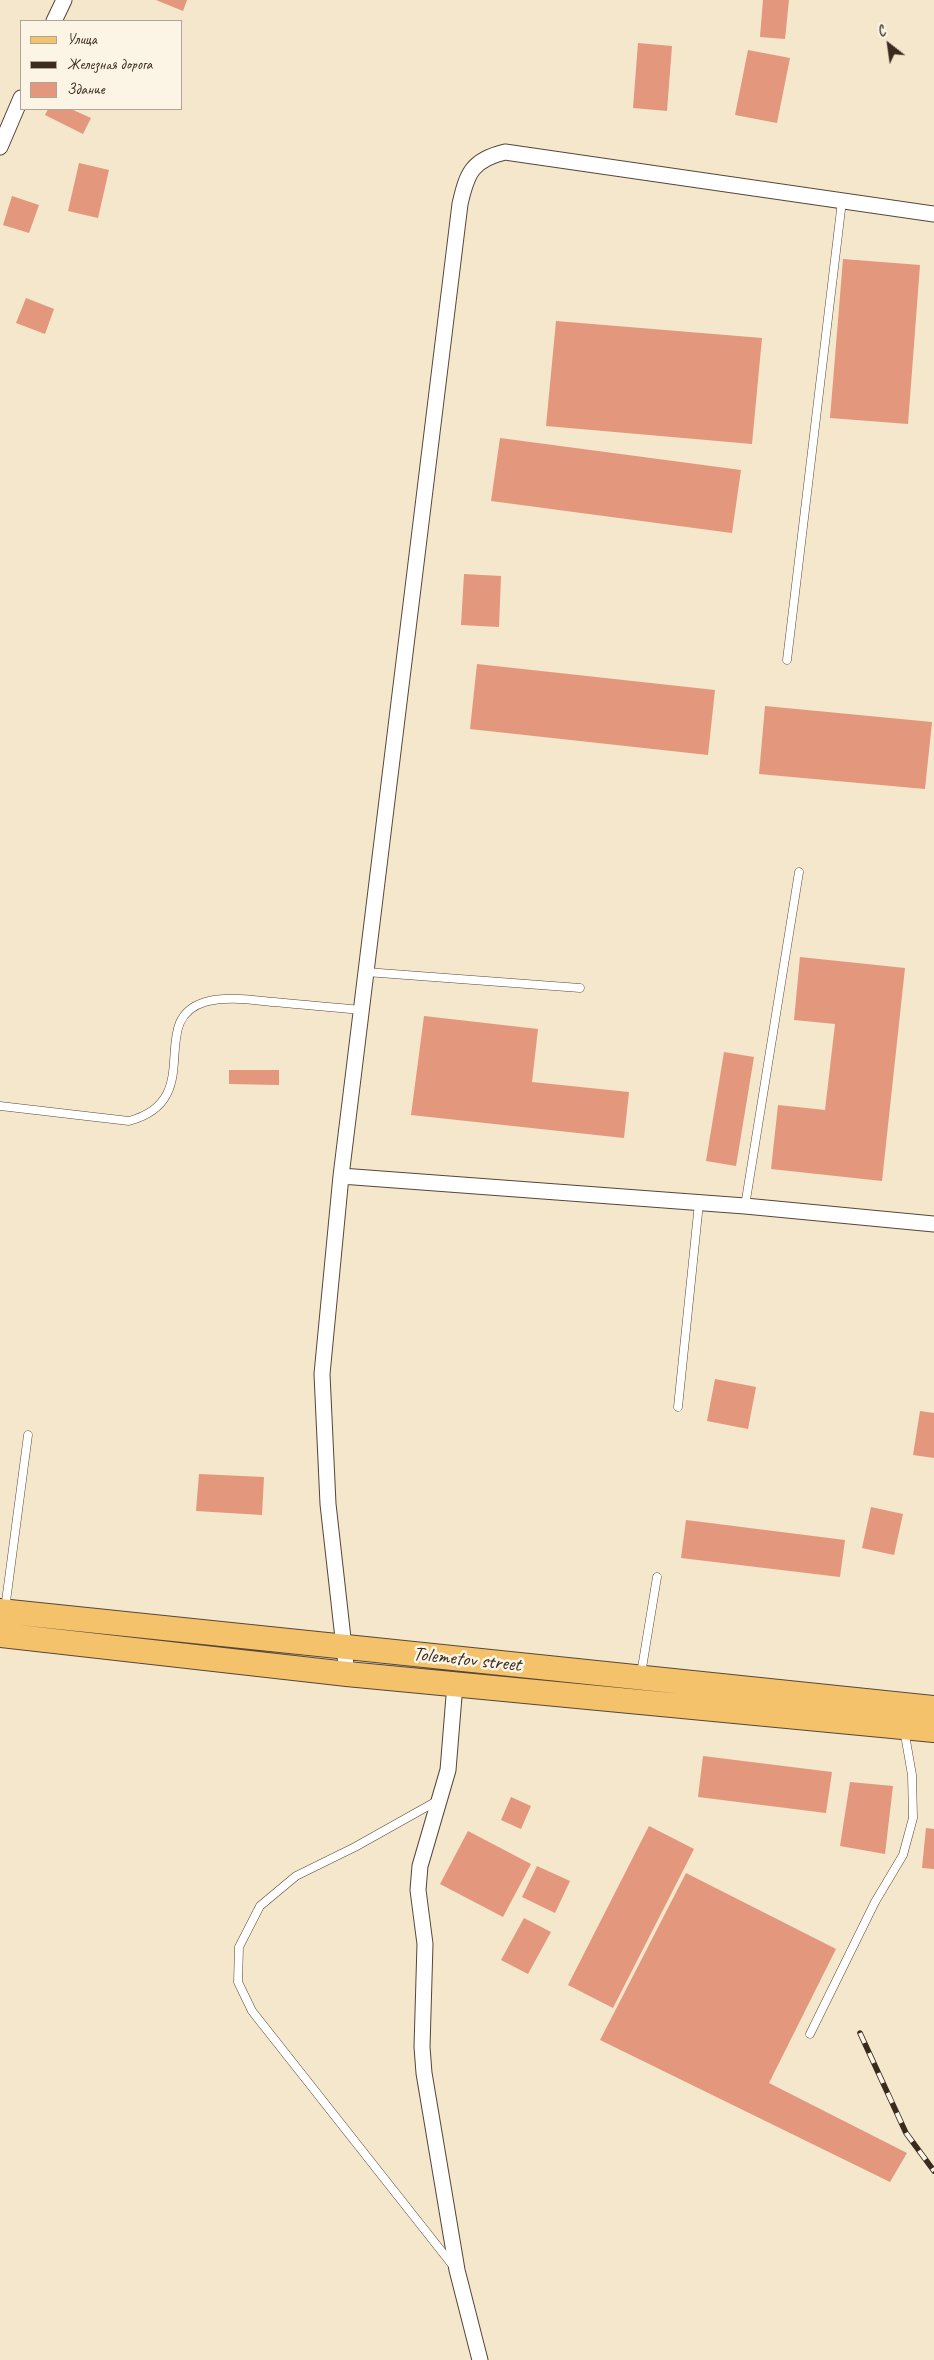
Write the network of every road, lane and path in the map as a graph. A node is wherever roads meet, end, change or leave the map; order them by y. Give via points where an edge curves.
1 (64, 0) edge
2 (54, 20) edge
3 (20, 100) edge
4 (0, 147) edge
5 (842, 201) junction
6 (934, 214) edge
7 (787, 660) dead end
8 (799, 872) dead end
9 (366, 972) junction
10 (580, 988) dead end
11 (361, 1010) junction
12 (0, 1106) edge
13 (340, 1176) junction
14 (699, 1203) junction
15 (745, 1206) junction
16 (934, 1224) edge
17 (678, 1407) dead end
18 (28, 1435) dead end
19 (658, 1577) dead end
20 (2, 1611) edge
21 (0, 1635) edge
22 (345, 1648) junction
23 (347, 1674) junction
24 (640, 1678) junction
25 (455, 1684) junction
26 (934, 1708) edge
27 (904, 1727) junction
28 (934, 1730) edge
29 (441, 1799) junction
30 (810, 2034) dead end
31 (457, 2270) junction
32 (480, 2360) edge

1 - 2 street
3 - 4 street
5 - 6 street
5 - 7 lane
5 - 9 street via 505,152 484,159 468,174 460,204
8 - 15 lane
9 - 10 lane
9 - 11 street
11 - 12 lane via 229,998 204,1002 187,1012 175,1033 172,1086 160,1106 144,1117 129,1121
11 - 13 street
13 - 14 street
13 - 22 street via 322,1374 328,1504
14 - 15 street
14 - 17 lane
15 - 16 street
18 - 20 lane
19 - 24 lane
20 - 22 main road, Tolemetov street
21 - 23 main road, Tolemetov street
22 - 23 street
22 - 24 main road, Tolemetov street
23 - 25 main road, Tolemetov street
24 - 26 main road, Tolemetov street
25 - 27 main road, Tolemetov street
25 - 29 street via 448,1770
27 - 28 main road, Tolemetov street
27 - 30 lane via 912,1775 913,1818 903,1855 871,1909
29 - 31 street via 428,1832 418,1890 425,1944 422,2046
29 - 31 lane via 355,1848 296,1876 260,1906 239,1947 238,1982 252,2010 279,2047
31 - 32 street

